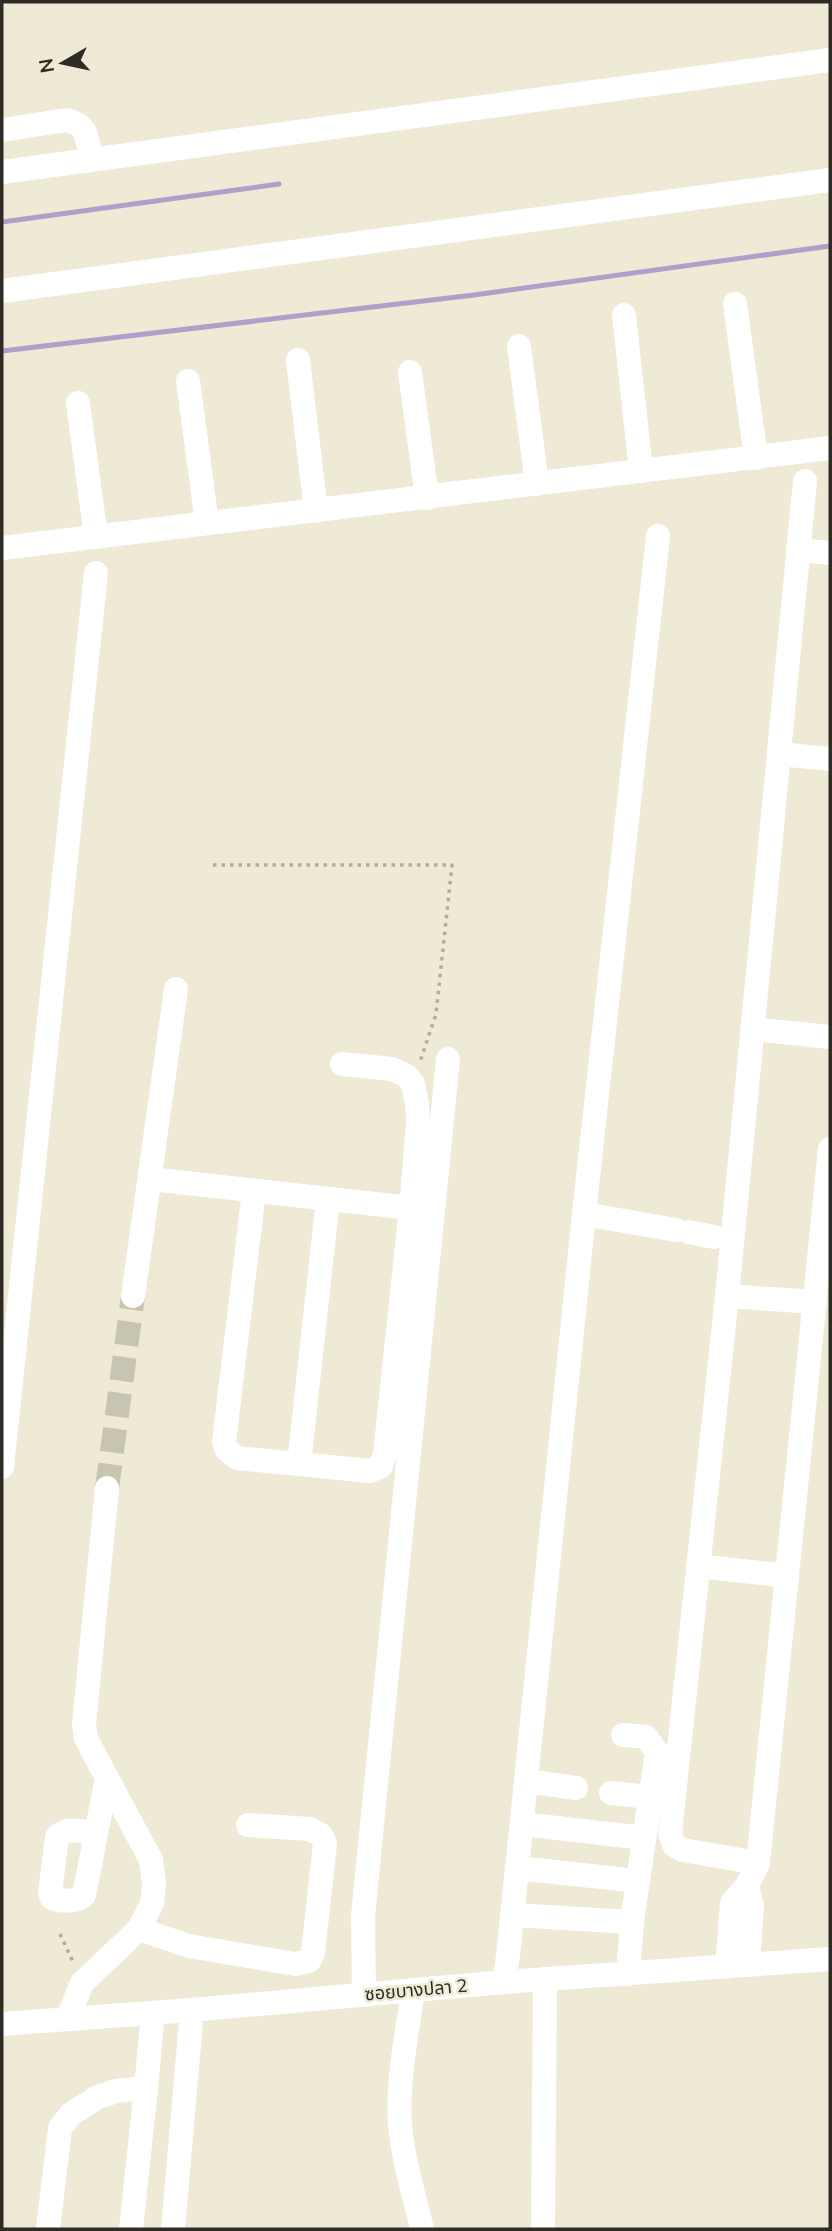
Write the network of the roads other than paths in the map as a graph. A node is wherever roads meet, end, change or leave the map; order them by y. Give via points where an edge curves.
1 (830, 60) edge
2 (2, 130) edge
3 (92, 159) junction
4 (2, 172) edge
5 (830, 180) edge
6 (2, 291) edge
7 (735, 304) dead end
8 (624, 316) dead end
9 (519, 346) dead end
10 (298, 360) dead end
11 (410, 372) dead end
12 (188, 381) dead end
13 (78, 403) dead end
14 (830, 448) edge
15 (756, 458) junction
16 (641, 471) junction
17 (805, 481) dead end
18 (537, 484) junction
19 (427, 498) junction
20 (316, 511) junction
21 (207, 523) junction
22 (657, 536) dead end
23 (96, 537) junction
24 (2, 548) edge
25 (798, 550) junction
26 (830, 552) edge
27 (96, 573) dead end
28 (779, 754) junction
29 (830, 759) edge
30 (176, 989) dead end
31 (752, 1029) junction
32 (830, 1037) edge
33 (448, 1059) dead end
34 (342, 1063) dead end
35 (830, 1149) edge
36 (150, 1179) junction
37 (254, 1191) junction
38 (328, 1199) junction
39 (411, 1208) junction
40 (584, 1214) junction
41 (714, 1237) dead end
42 (133, 1296) tunnel mouth
43 (727, 1296) junction
44 (815, 1302) junction
45 (299, 1464) junction
46 (2, 1467) edge
47 (107, 1488) tunnel mouth
48 (698, 1566) junction
49 (787, 1576) junction
50 (623, 1735) dead end
51 (107, 1778) junction
52 (526, 1781) junction
53 (576, 1788) dead end
54 (611, 1793) dead end
55 (650, 1797) junction
56 (522, 1824) junction
57 (248, 1825) dead end
58 (96, 1834) dead end
59 (644, 1838) junction
60 (758, 1863) junction
61 (517, 1868) junction
62 (638, 1881) junction
63 (512, 1915) junction
64 (632, 1922) junction
65 (139, 1929) junction
66 (830, 1959) edge
67 (737, 1966) junction
68 (628, 1974) junction
69 (545, 1979) junction
70 (504, 1982) junction
71 (412, 1990) junction
72 (364, 1995) junction
73 (192, 2010) junction
74 (153, 2013) junction
75 (68, 2018) junction
76 (2, 2024) edge
77 (146, 2088) junction
78 (48, 2229) edge
79 (131, 2229) edge
80 (173, 2229) edge
81 (422, 2229) edge
82 (543, 2229) edge

1 - 3 street
2 - 3 street via 67,120 85,132
3 - 4 street
5 - 6 street
7 - 15 street
8 - 16 street
9 - 18 street
10 - 20 street
11 - 19 street
12 - 21 street
13 - 23 street
14 - 15 street
15 - 16 street
16 - 18 street
17 - 25 street
18 - 19 street
19 - 20 street
20 - 21 street
21 - 23 street
22 - 40 street
23 - 24 street
25 - 26 street
25 - 28 street
27 - 46 street
28 - 29 street
28 - 31 street
30 - 36 street
31 - 32 street
31 - 43 street
33 - 72 street via 364,1903
34 - 39 street via 392,1069 413,1084 418,1123
35 - 44 street
36 - 37 street
36 - 42 street
37 - 38 street
37 - 45 street via 224,1442 237,1458
38 - 39 street
38 - 45 street
39 - 45 street via 381,1466 370,1471
40 - 41 street
40 - 52 street
43 - 44 street
43 - 48 street
44 - 49 street
47 - 51 street via 84,1717 86,1738
48 - 49 street
48 - 60 street via 670,1833 674,1845 683,1850
49 - 60 street
50 - 55 street via 646,1737 657,1752
51 - 58 street
51 - 65 street via 151,1860 152,1903
52 - 53 street
52 - 56 street
54 - 55 street
55 - 59 street
56 - 59 street
56 - 61 street
57 - 65 street via 310,1829 321,1835 324,1844 309,1961 295,1964 189,1946
59 - 62 street
60 - 67 street via 732,1903
61 - 62 street
61 - 63 street
62 - 64 street
63 - 64 street
63 - 70 street
64 - 68 street
65 - 75 street via 82,1983
66 - 67 street, ซอยบางปลา 2
67 - 68 street, ซอยบางปลา 2
68 - 69 street, ซอยบางปลา 2
69 - 70 street, ซอยบางปลา 2
69 - 82 street
70 - 71 street, ซอยบางปลา 2
71 - 72 street, ซอยบางปลา 2
71 - 81 street via 400,2122
72 - 73 street, ซอยบางปลา 2
73 - 74 street, ซอยบางปลา 2
73 - 80 street
74 - 75 street, ซอยบางปลา 2
74 - 77 street
75 - 76 street, ซอยบางปลา 2
77 - 78 street via 98,2097 71,2114 60,2128
77 - 79 street

